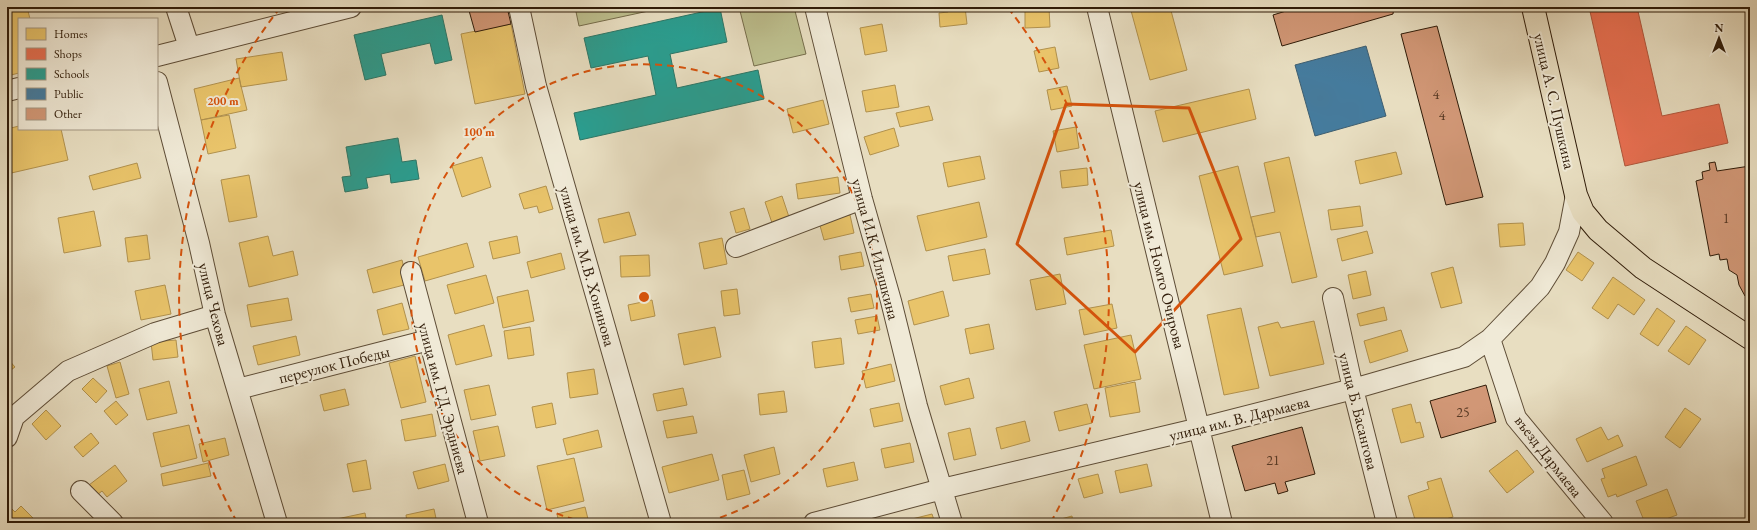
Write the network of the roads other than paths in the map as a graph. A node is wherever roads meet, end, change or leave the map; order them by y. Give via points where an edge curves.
1 (176, 7) edge
2 (351, 7) edge
3 (519, 7) edge
4 (815, 7) edge
5 (1097, 7) edge
6 (1533, 7) edge
7 (189, 47) junction
8 (158, 56) edge
9 (158, 86) edge
10 (18, 88) edge
11 (7, 91) edge
12 (1576, 195) junction
13 (862, 199) junction
14 (736, 248) dead end
15 (411, 272) dead end
16 (1333, 298) dead end
17 (215, 315) junction
18 (1750, 338) edge
19 (1490, 339) junction
20 (429, 340) junction
21 (238, 389) junction
22 (1353, 389) junction
23 (11, 414) edge
24 (1200, 428) junction
25 (7, 437) edge
26 (942, 489) junction
27 (81, 491) dead end
28 (113, 523) edge
29 (277, 523) edge
30 (478, 523) edge
31 (661, 523) edge
32 (814, 523) edge
33 (952, 523) edge
34 (1222, 523) edge
35 (1387, 523) edge
36 (1603, 523) edge

1 - 7 street
2 - 7 street
3 - 31 street, улица им. М.В. Хонинова via 536,86
4 - 13 street, улица И.К. Илишкина
5 - 24 street, улица им. Номто Очирова
6 - 12 main road, улица А. С. Пушкина
7 - 8 street
9 - 17 street, улица Чехова
10 - 11 street
12 - 18 main road, улица А. С. Пушкина via 1583,212 1598,230 1643,268
12 - 19 street, улица им. В. Дармаева via 1569,232 1555,263 1536,292
13 - 14 street
13 - 26 street, улица И.К. Илишкина via 917,406
15 - 20 street, улица им. Г.Д. Эрдниева
16 - 22 street, улица Б. Басангова
17 - 21 street, улица Чехова
17 - 23 street via 155,332 68,371
19 - 22 street, улица им. В. Дармаева via 1464,357
19 - 36 street, въезд Дармаева via 1516,418
20 - 21 street, переулок Победы
20 - 30 street, улица им. Г.Д. Эрдниева
21 - 29 street, улица Чехова
22 - 24 street, улица им. В. Дармаева
22 - 35 street, улица Б. Басангова
23 - 25 street
24 - 26 street, улица им. В. Дармаева
24 - 34 street, улица им. Номто Очирова
26 - 32 street, улица им. В. Дармаева
26 - 33 street, улица И.К. Илишкина
27 - 28 street

